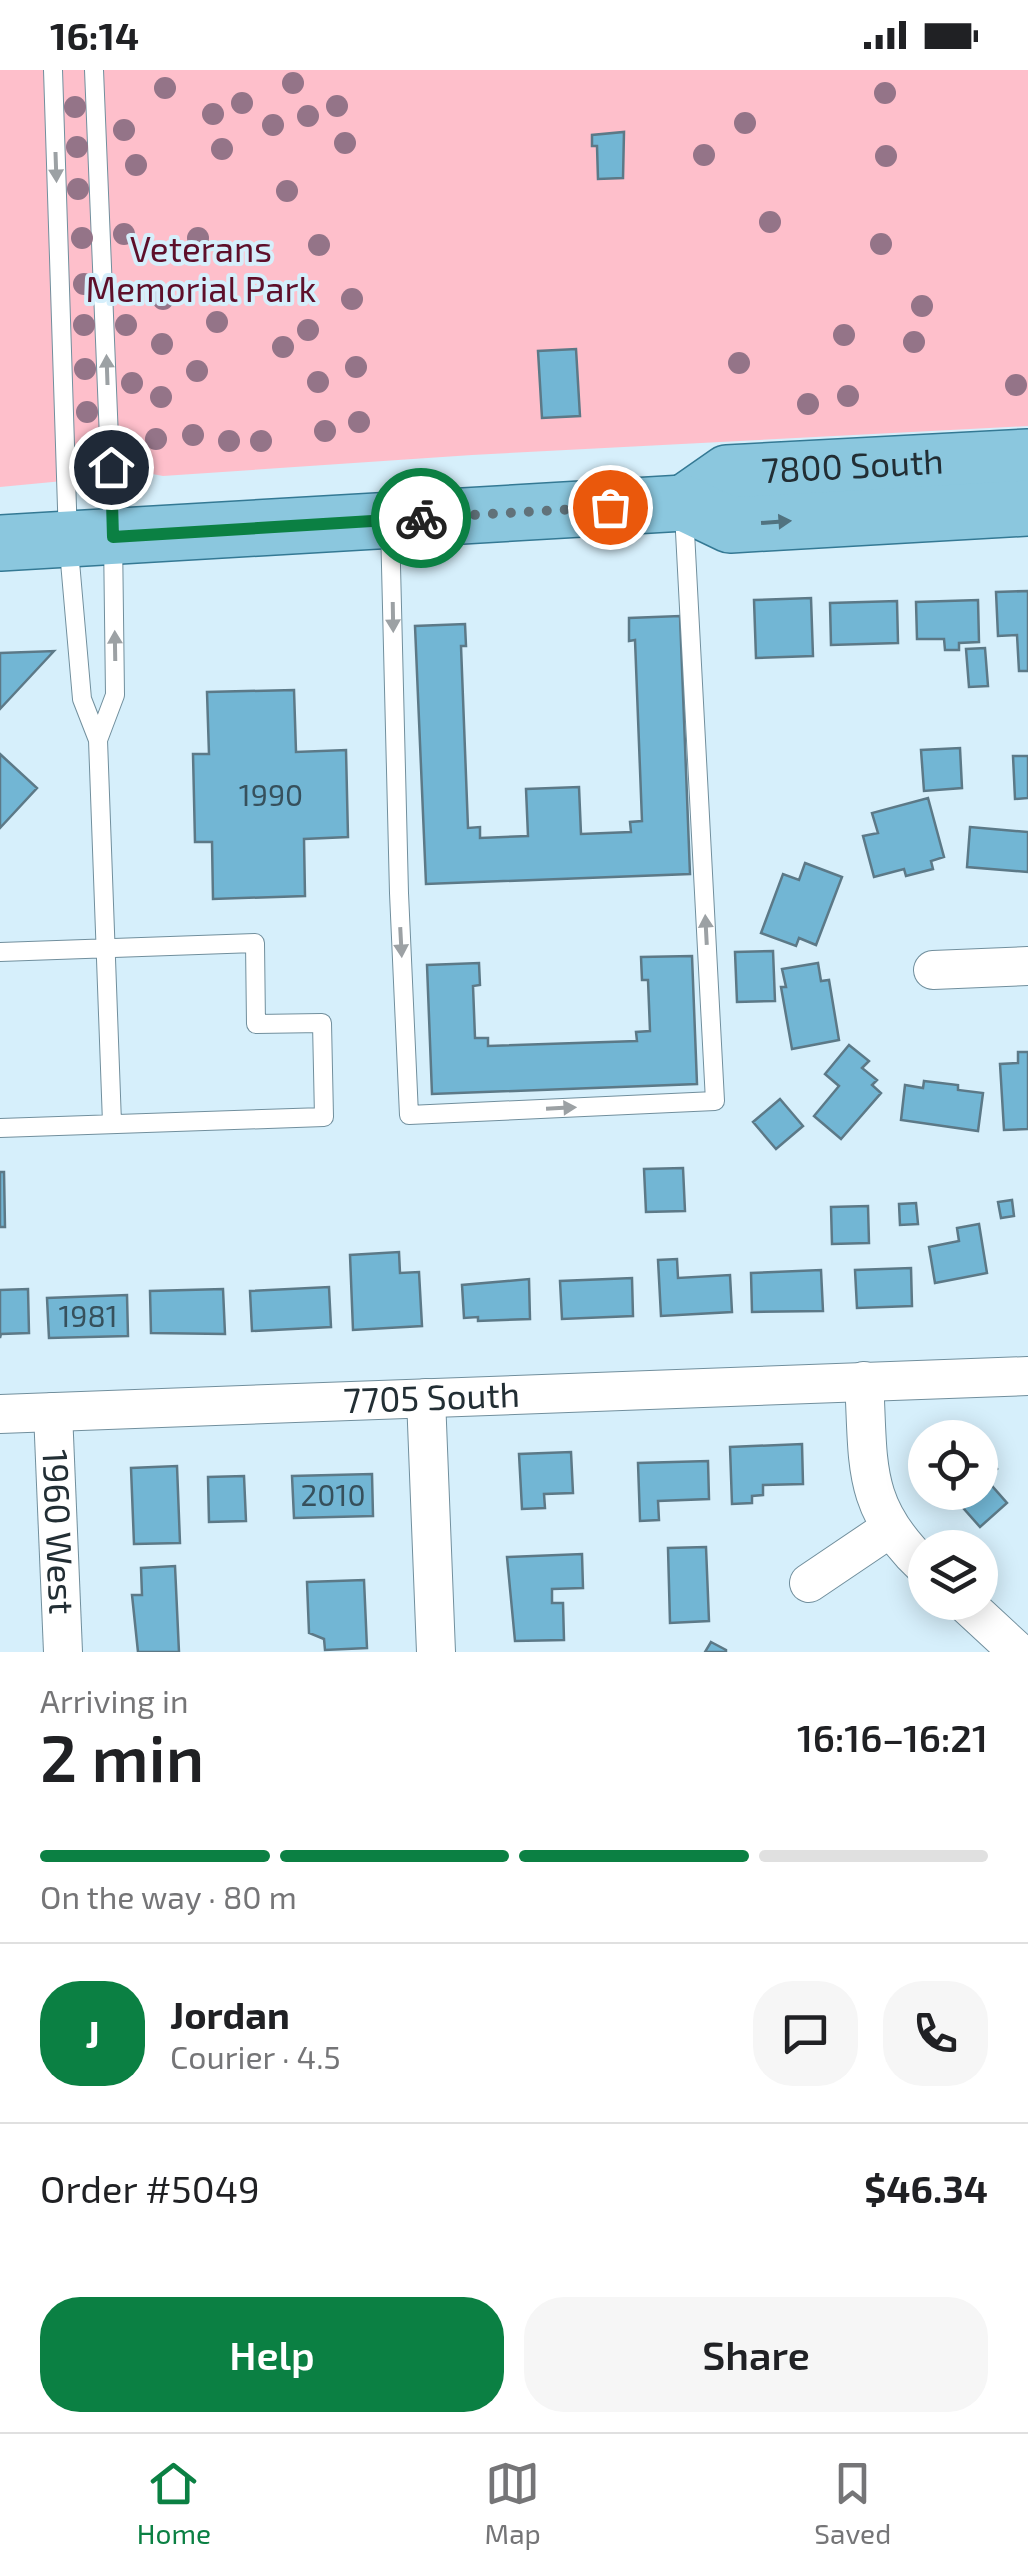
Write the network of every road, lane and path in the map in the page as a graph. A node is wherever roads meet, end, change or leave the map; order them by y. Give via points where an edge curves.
1 (53, 70) edge
2 (94, 70) edge
3 (1028, 457) edge
4 (684, 503) junction
5 (1028, 508) edge
6 (390, 519) junction
7 (91, 538) junction
8 (0, 543) edge
9 (98, 740) junction
10 (106, 948) junction
11 (0, 952) edge
12 (1028, 966) edge
13 (934, 970) dead end
14 (112, 1124) junction
15 (0, 1128) edge
16 (1028, 1376) edge
17 (864, 1381) junction
18 (426, 1398) junction
19 (53, 1412) junction
20 (0, 1414) edge
21 (889, 1529) junction
22 (908, 1549) edge
23 (809, 1583) dead end
24 (983, 1620) edge
25 (62, 1652) edge
26 (436, 1652) edge
27 (1018, 1652) edge

1 -> 7 lane
7 -> 2 lane
3 - 4 main road, 7800 South via 726,473
4 -> 5 main road, 7800 South via 730,525
4 - 6 main road, 7800 South
6 -> 4 lane via 409,1114 714,1101
6 - 7 main road, 7800 South
7 - 8 main road, 7800 South
7 - 9 lane via 82,699
9 -> 7 lane via 116,696
9 - 10 lane
10 - 11 lane
10 - 14 lane
10 - 14 lane via 255,943 256,1024 322,1023 324,1117
12 - 13 street
14 - 15 lane
16 - 17 street, 7705 South
17 - 18 street, 7705 South
17 - 21 street via 873,1488
18 - 19 street, 7705 South
18 - 26 street
19 - 20 street, 7705 South
19 - 25 street, 1960 West
21 - 22 street
21 - 23 street
24 - 27 street

